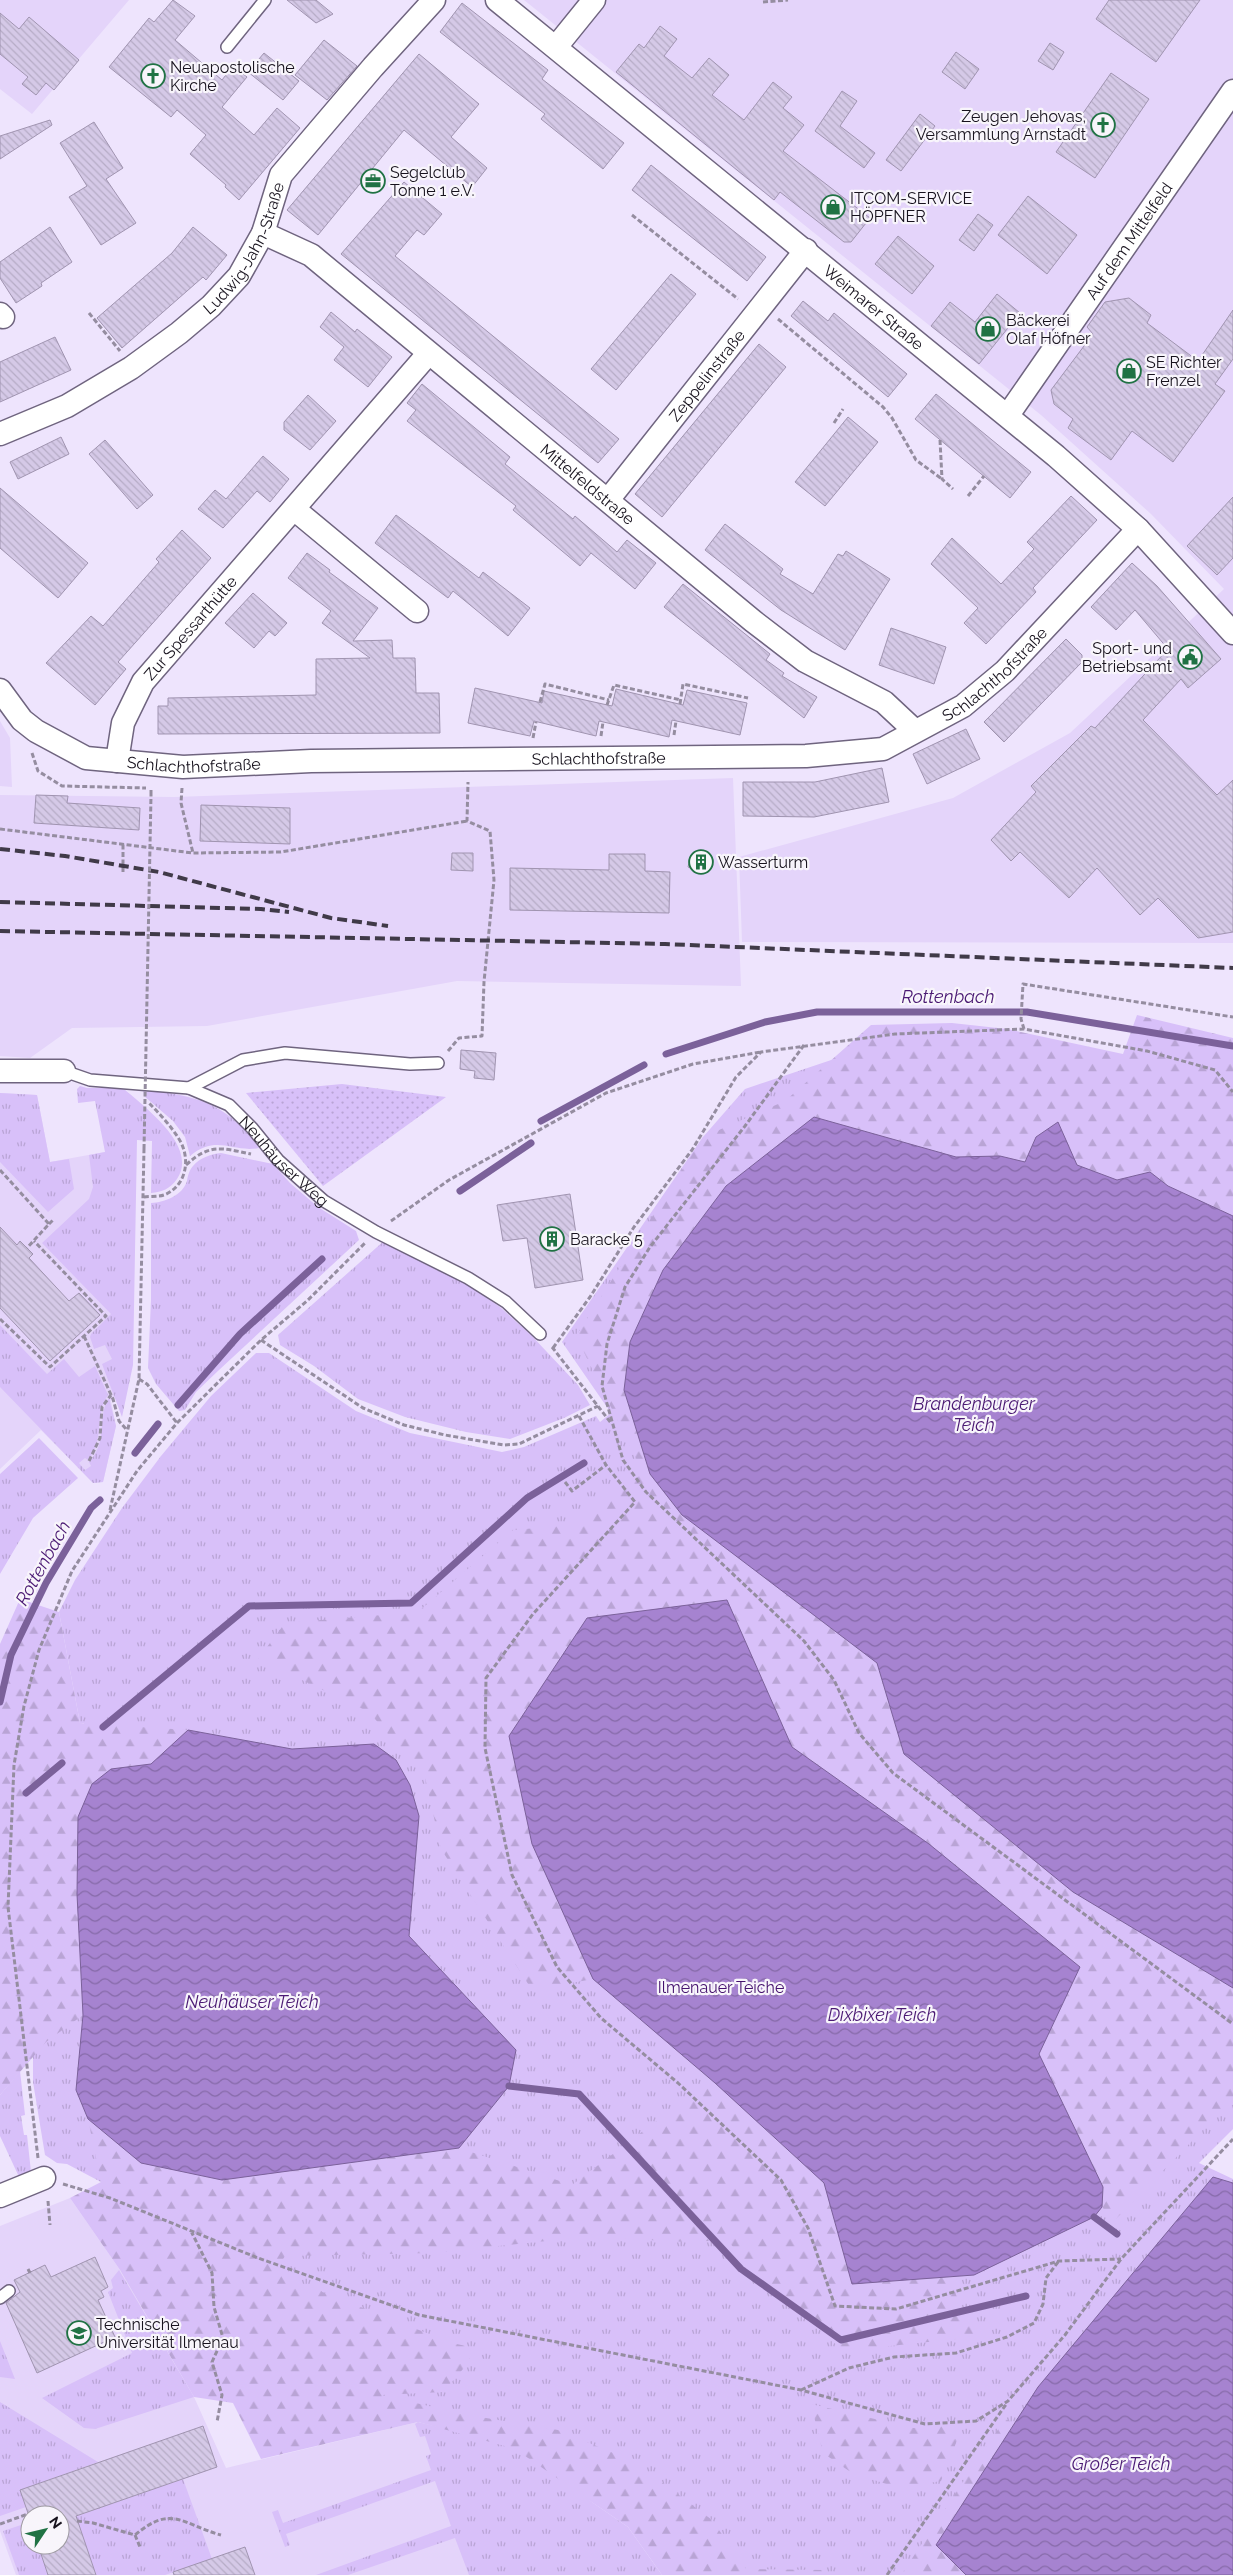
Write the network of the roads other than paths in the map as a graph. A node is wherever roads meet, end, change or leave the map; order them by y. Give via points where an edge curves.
1 (266, 0) edge
2 (434, 0) edge
3 (497, 0) edge
4 (594, 0) edge
5 (227, 47) dead end
6 (556, 48) junction
7 (1233, 91) edge
8 (263, 233) junction
9 (806, 250) junction
10 (428, 354) junction
11 (1008, 415) junction
12 (0, 434) edge
13 (608, 500) junction
14 (294, 509) junction
15 (1138, 529) junction
16 (417, 611) dead end
17 (1233, 633) edge
18 (0, 690) edge
19 (916, 731) junction
20 (117, 761) junction
21 (438, 1063) road end
22 (0, 1071) edge
23 (64, 1071) joint
24 (189, 1088) junction
25 (540, 1334) road end
26 (44, 2178) road end
27 (0, 2196) edge

1 - 5 lane
2 - 8 street, Ludwig-Jahn-Straße via 281,175
3 - 6 street, Weimarer Straße
4 - 6 street
6 - 9 street, Weimarer Straße
7 - 11 street, Auf dem Mittelfeld
8 - 10 street, Mittelfeldstraße via 311,255
8 - 12 street, Ludwig-Jahn-Straße via 238,276 211,306 179,333 131,368 67,406
9 - 11 street, Weimarer Straße
9 - 13 street, Zeppelinstraße
10 - 13 street, Mittelfeldstraße
10 - 14 street, Zur Spessarthütte
11 - 15 street, Weimarer Straße
13 - 19 street, Mittelfeldstraße via 752,621 805,661 884,702
14 - 16 street
14 - 20 street, Zur Spessarthütte via 142,682 123,724
15 - 17 street, Weimarer Straße
15 - 19 street, Schlachthofstraße via 1005,671 963,706
18 - 20 street, Schlachthofstraße via 22,720 36,731 86,758
19 - 20 street, Schlachthofstraße via 883,749 806,756 311,761 183,767
21 - 24 lane via 410,1064 286,1053 243,1060
22 - 23 street, Neuhäuser Weg
23 - 24 lane, Neuhäuser Weg via 90,1080
24 - 25 lane, Neuhäuser Weg via 229,1105 278,1160 324,1202 468,1278 506,1302
26 - 27 street

